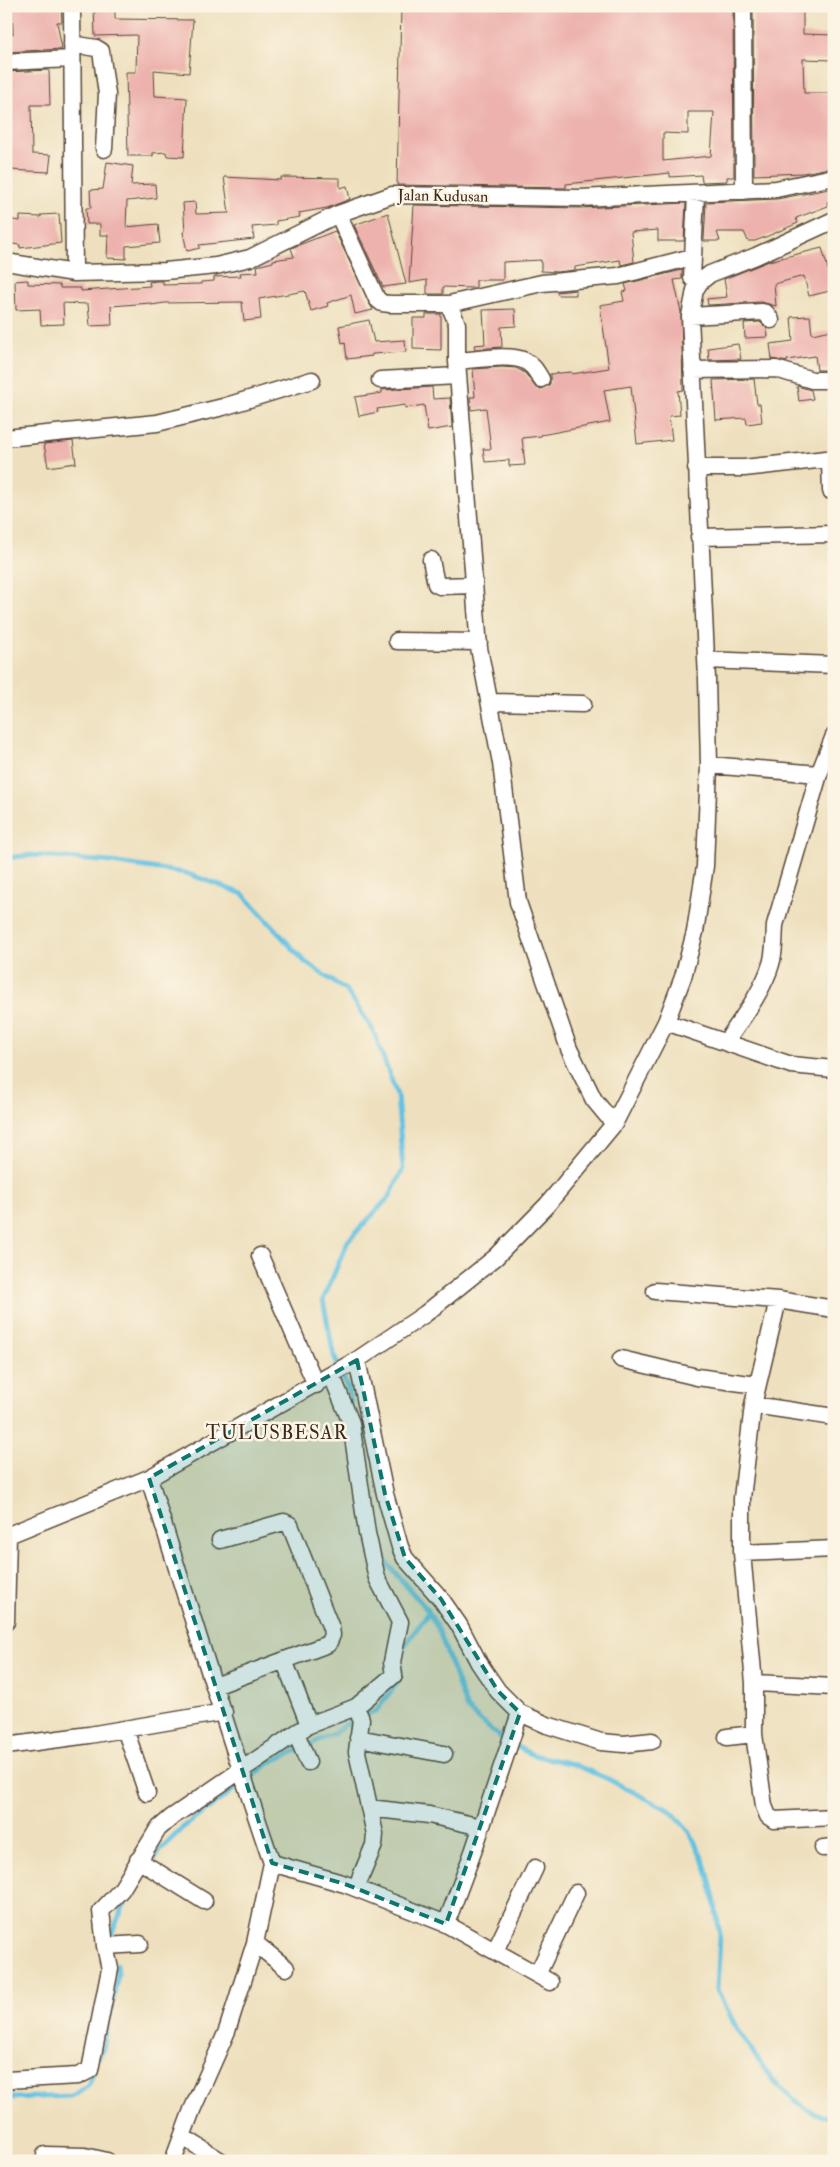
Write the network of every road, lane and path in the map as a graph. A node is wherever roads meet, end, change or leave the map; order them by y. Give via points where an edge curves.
1 (72, 6) edge
2 (743, 6) edge
3 (72, 52) junction
4 (6, 62) edge
5 (104, 149) dead end
6 (834, 177) edge
7 (744, 191) junction
8 (696, 194) junction
9 (338, 214) junction
10 (834, 220) edge
11 (692, 257) junction
12 (6, 262) edge
13 (74, 273) junction
14 (692, 278) dead end
15 (448, 304) junction
16 (690, 316) junction
17 (771, 320) dead end
18 (458, 368) junction
19 (692, 370) junction
20 (540, 379) dead end
21 (312, 380) dead end
22 (380, 380) dead end
23 (834, 380) edge
24 (6, 438) edge
25 (696, 468) junction
26 (831, 491) dead end
27 (834, 534) edge
28 (699, 537) junction
29 (431, 560) dead end
30 (474, 585) junction
31 (397, 641) dead end
32 (479, 642) junction
33 (706, 660) junction
34 (834, 664) edge
35 (490, 702) junction
36 (583, 704) dead end
37 (834, 736) edge
38 (709, 764) junction
39 (819, 774) junction
40 (666, 1022) junction
41 (726, 1042) junction
42 (834, 1069) edge
43 (614, 1124) junction
44 (260, 1256) dead end
45 (655, 1291) dead end
46 (778, 1300) junction
47 (834, 1309) edge
48 (621, 1360) dead end
49 (343, 1370) junction
50 (316, 1385) junction
51 (757, 1385) junction
52 (753, 1405) junction
53 (834, 1417) edge
54 (149, 1478) junction
55 (7, 1535) edge
56 (220, 1540) dead end
57 (834, 1549) edge
58 (742, 1553) junction
59 (6, 1622) edge
60 (284, 1660) junction
61 (754, 1683) junction
62 (215, 1686) junction
63 (834, 1687) edge
64 (224, 1712) junction
65 (358, 1712) junction
66 (520, 1713) junction
67 (125, 1729) junction
68 (754, 1734) junction
69 (727, 1737) dead end
70 (358, 1738) junction
71 (652, 1741) dead end
72 (303, 1742) junction
73 (6, 1746) edge
74 (444, 1754) dead end
75 (243, 1778) junction
76 (147, 1793) dead end
77 (369, 1808) junction
78 (834, 1817) edge
79 (481, 1827) junction
80 (272, 1862) junction
81 (145, 1865) junction
82 (535, 1868) dead end
83 (356, 1888) junction
84 (576, 1893) dead end
85 (204, 1901) dead end
86 (446, 1924) junction
87 (255, 1943) junction
88 (140, 1944) dead end
89 (110, 1945) junction
90 (495, 1951) junction
91 (286, 1968) dead end
92 (6, 2080) edge
93 (183, 2137) junction
94 (45, 2155) dead end
95 (107, 2161) edge
96 (173, 2161) edge
97 (221, 2161) edge

1 - 3 street
2 - 7 street
3 - 4 street
3 - 5 street via 96,48 101,51 107,94
3 - 13 street
6 - 7 street, Jalan Kudusan via 800,186
7 - 8 street, Jalan Kudusan
8 - 9 street, Jalan Kudusan via 580,198 392,195
8 - 11 street
9 - 13 street, Jalan Kudusan via 250,258 216,266 166,271
9 - 15 street via 377,299 390,304
10 - 16 street via 710,274 695,290
11 - 14 street
11 - 15 street via 618,276 542,283
12 - 13 street, Jalan Kudusan
15 - 18 street via 457,324
16 - 17 street via 762,312
16 - 19 street
18 - 20 street via 509,357 524,360 534,367
18 - 22 street
18 - 30 street
19 - 23 street via 776,369 812,380
19 - 25 street
21 - 24 street via 223,408 157,422
25 - 26 street via 744,468 826,459 830,463
25 - 28 street
27 - 28 street
28 - 33 street
29 - 30 street via 436,584
30 - 32 street
31 - 32 street
32 - 35 street
33 - 34 street
33 - 38 street
35 - 36 street
35 - 43 street via 518,902 569,1049 594,1100
37 - 39 street
38 - 39 street
38 - 40 street via 705,866 696,932
39 - 41 street via 775,925 771,965
40 - 41 street
40 - 43 street
41 - 42 street via 791,1065
43 - 49 street via 547,1205 496,1256 425,1314
44 - 50 street
45 - 46 street
46 - 47 street
46 - 51 street
48 - 51 street via 697,1377
49 - 50 street
49 - 65 street via 367,1533 378,1578 400,1622 392,1662 394,1674
49 - 66 street via 405,1558 441,1599 498,1691
50 - 54 street
51 - 52 street
52 - 53 street
52 - 58 street via 742,1498
54 - 55 street
54 - 62 street
55 - 59 street
56 - 60 street via 284,1522 290,1525 332,1635 328,1644
57 - 58 street
58 - 61 street
60 - 62 street
60 - 72 street
61 - 63 street
61 - 68 street
62 - 64 street
64 - 67 street
64 - 75 street
65 - 70 street
65 - 72 street
66 - 71 street via 602,1742
66 - 79 street
67 - 73 street
67 - 76 street
68 - 69 street
68 - 78 street via 768,1816 774,1820
70 - 74 street
70 - 77 street via 357,1752
72 - 75 street
75 - 80 street
75 - 81 street via 158,1829
77 - 79 street via 429,1815
77 - 83 street via 376,1834
79 - 86 street
80 - 83 street
80 - 87 street
81 - 85 street
81 - 89 street via 101,1911
82 - 90 street
83 - 86 street
84 - 90 street via 543,1978
86 - 90 street
87 - 91 street
87 - 93 street via 227,2031
88 - 89 street
89 - 92 street via 110,1969 90,2070 78,2076
93 - 96 street
93 - 97 street
94 - 95 street via 85,2156

